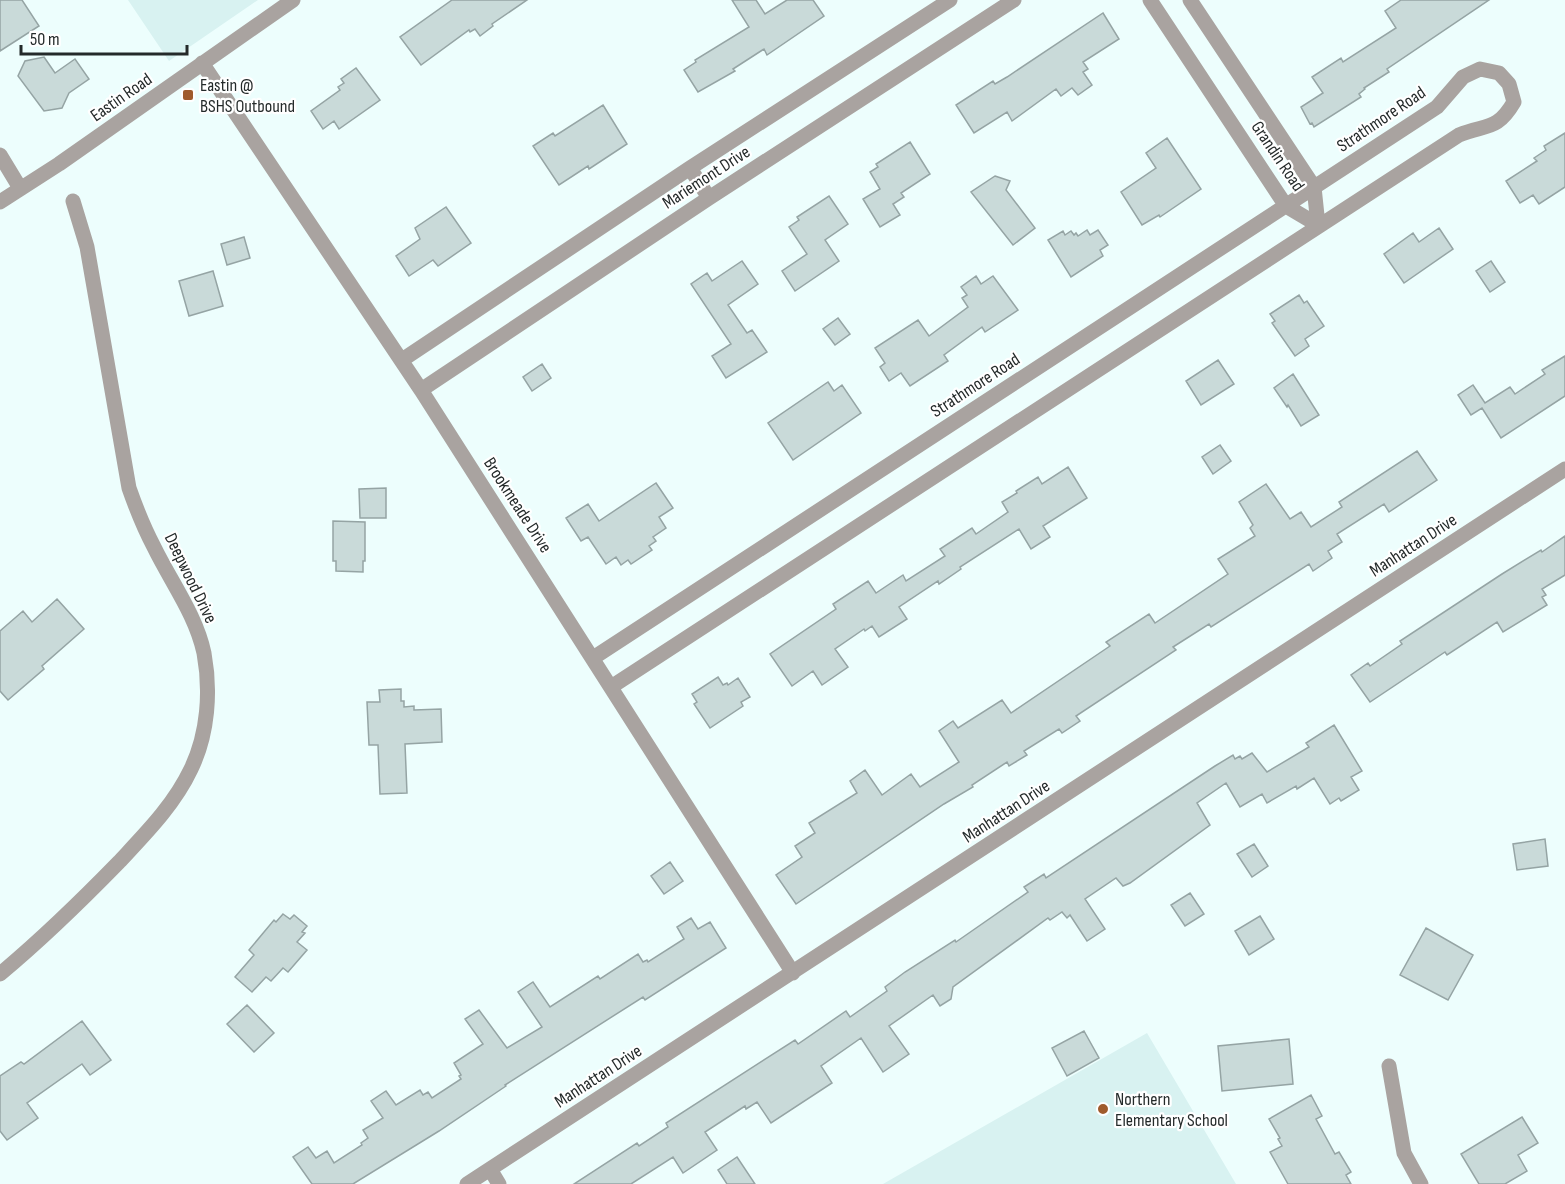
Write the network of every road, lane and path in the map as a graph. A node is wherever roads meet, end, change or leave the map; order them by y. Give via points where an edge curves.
1 (293, 0) edge
2 (950, 0) edge
3 (1014, 0) edge
4 (1150, 0) edge
5 (1190, 0) edge
6 (202, 63) junction
7 (0, 155) edge
8 (690, 168) junction
9 (1314, 187) junction
10 (20, 188) junction
11 (709, 198) junction
12 (73, 201) dead end
13 (0, 202) edge
14 (1286, 206) junction
15 (1318, 225) junction
16 (402, 360) junction
17 (421, 390) junction
18 (1565, 469) edge
19 (593, 658) junction
20 (611, 687) junction
21 (793, 973) junction
22 (0, 974) edge
23 (1389, 1066) dead end
24 (490, 1169) junction
25 (467, 1184) edge
26 (500, 1184) edge
27 (1421, 1184) edge

1 - 6 street, Eastin Road
2 - 8 street, Mariemont Drive
3 - 11 street, Mariemont Drive
4 - 14 street, Grandin Road
5 - 9 street, Grandin Road
6 - 10 street, Eastin Road
6 - 16 street, Brookmeade Drive
7 - 10 street
8 - 11 street
8 - 16 street, Mariemont Drive
9 - 14 street, Strathmore Road
9 - 15 street, Grandin Road
9 - 15 street, Strathmore Road via 1437,107 1463,77 1480,69 1499,73 1509,84 1514,102 1506,116 1493,126 1459,135
10 - 13 street, Eastin Road
11 - 17 street, Mariemont Drive
12 - 22 street, Deepwood Drive via 87,247 129,488 154,548 190,613 203,652 207,713 192,768 176,797 99,882
14 - 15 street, Grandin Road
14 - 19 street, Strathmore Road
15 - 20 street, Strathmore Road
16 - 17 street, Brookmeade Drive
17 - 19 street, Brookmeade Drive
18 - 21 street, Manhattan Drive
19 - 20 street, Brookmeade Drive
20 - 21 street, Brookmeade Drive
21 - 24 street, Manhattan Drive
23 - 27 street via 1404,1153
24 - 25 street, Manhattan Drive
24 - 26 street

